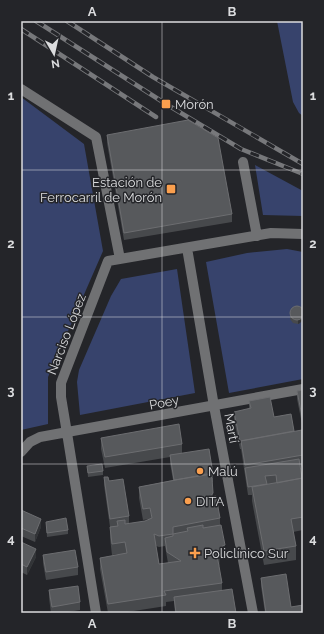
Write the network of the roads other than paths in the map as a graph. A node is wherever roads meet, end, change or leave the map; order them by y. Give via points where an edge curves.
1 (21, 89) edge
2 (243, 162) dead end
3 (303, 234) edge
4 (257, 236) junction
5 (187, 248) junction
6 (120, 259) junction
7 (303, 389) edge
8 (214, 406) junction
9 (67, 433) junction
10 (21, 452) edge
11 (96, 613) edge
12 (253, 613) edge

1 - 6 street via 96,137
2 - 4 street
3 - 4 street, Narciso López via 271,233
4 - 5 street, Narciso López
5 - 6 street, Narciso López
5 - 8 street, Martí
6 - 9 street, Narciso López via 108,261 61,383
7 - 8 street, Poey
8 - 9 street, Poey
8 - 12 street, Martí
9 - 10 street, Poey via 30,442
9 - 11 street, Narciso López

